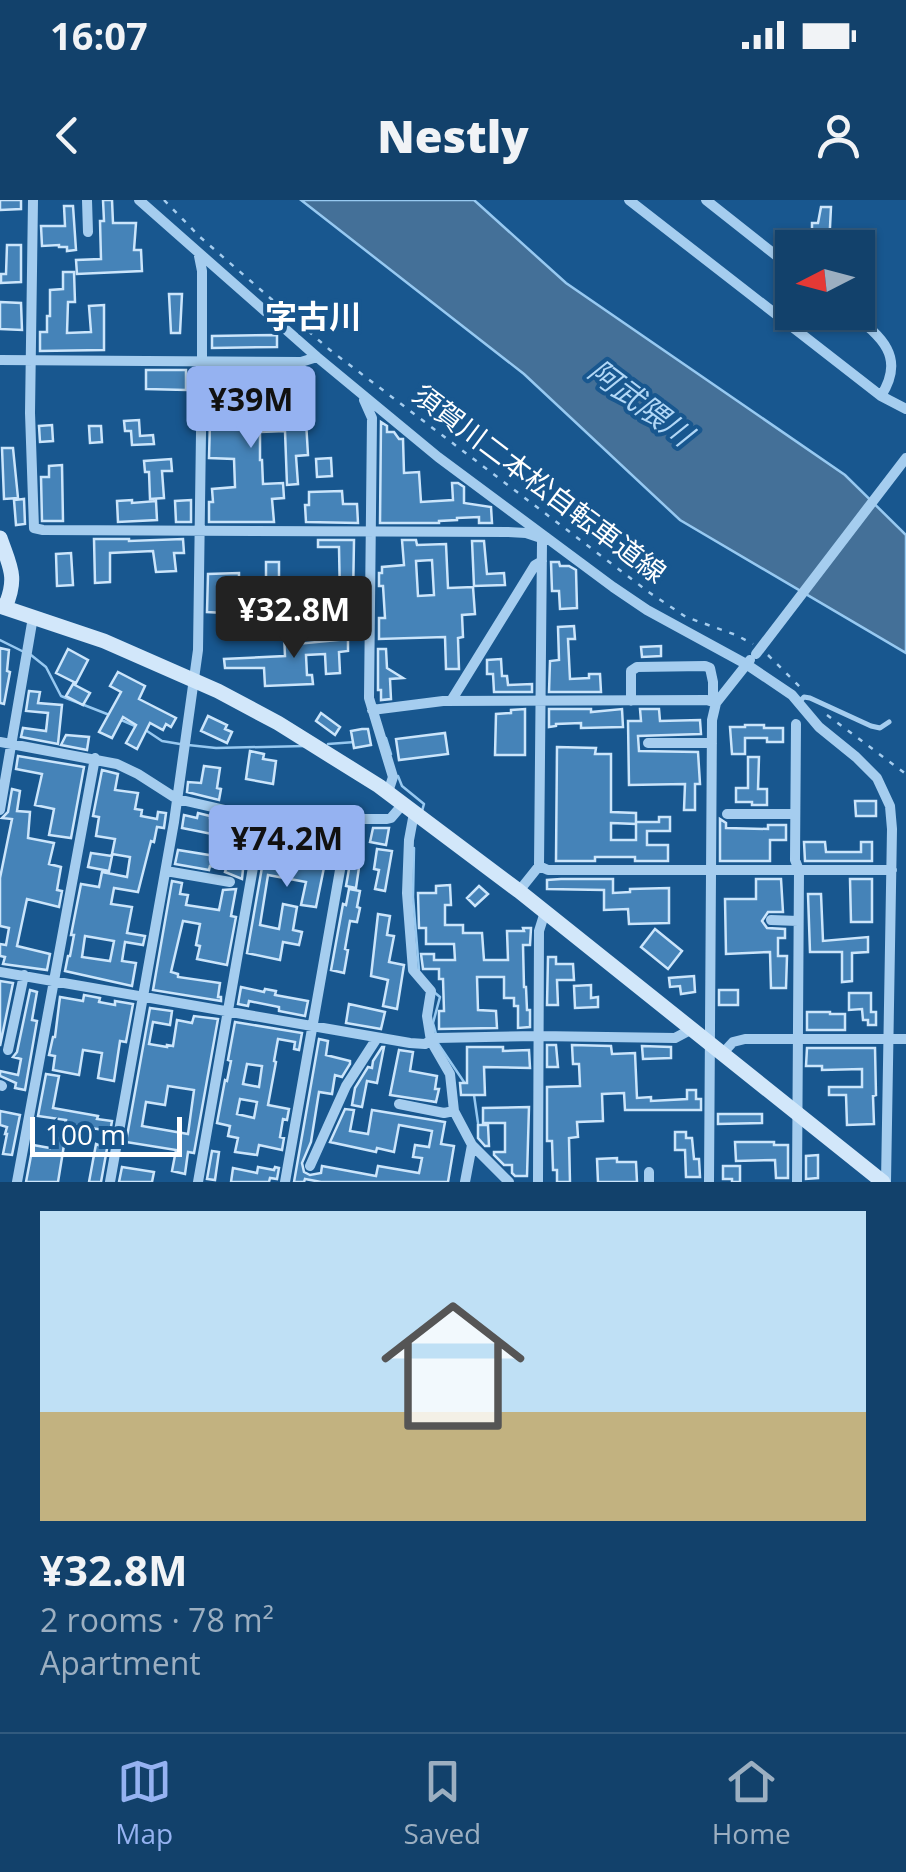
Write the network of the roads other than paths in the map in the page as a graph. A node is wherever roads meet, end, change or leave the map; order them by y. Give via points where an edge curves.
1 (33, 200) edge
2 (87, 200) edge
3 (139, 200) edge
4 (628, 200) edge
5 (706, 200) edge
6 (88, 232) dead end
7 (199, 255) junction
8 (775, 255) edge
9 (873, 330) edge
10 (317, 357) junction
11 (0, 360) edge
12 (30, 360) junction
13 (202, 361) junction
14 (881, 396) junction
15 (364, 397) junction
16 (906, 409) edge
17 (267, 411) dead end
18 (201, 412) junction
19 (906, 458) edge
20 (201, 530) junction
21 (370, 532) junction
22 (0, 538) edge
23 (543, 538) junction
24 (542, 561) junction
25 (0, 588) edge
26 (2, 607) edge
27 (33, 617) junction
28 (746, 664) junction
29 (193, 680) junction
30 (540, 700) junction
31 (805, 700) junction
32 (452, 701) junction
33 (632, 701) junction
34 (715, 702) junction
35 (372, 710) junction
36 (890, 722) dead end
37 (796, 724) dead end
38 (712, 742) junction
39 (6, 743) edge
40 (648, 743) dead end
41 (96, 758) junction
42 (388, 792) junction
43 (177, 799) junction
44 (409, 808) junction
45 (0, 810) edge
46 (727, 814) dead end
47 (796, 814) junction
48 (262, 816) junction
49 (349, 819) junction
50 (539, 866) junction
51 (799, 870) junction
52 (892, 870) junction
53 (711, 871) junction
54 (166, 872) junction
55 (230, 882) dead end
56 (519, 891) junction
57 (545, 912) junction
58 (771, 920) dead end
59 (798, 921) junction
60 (0, 972) edge
61 (24, 975) junction
62 (56, 980) junction
63 (143, 997) junction
64 (228, 1010) junction
65 (312, 1025) junction
66 (692, 1028) junction
67 (538, 1036) junction
68 (377, 1038) junction
69 (796, 1039) junction
70 (890, 1039) junction
71 (906, 1039) edge
72 (431, 1041) junction
73 (716, 1048) junction
74 (8, 1050) dead end
75 (400, 1104) dead end
76 (454, 1111) junction
77 (797, 1112) junction
78 (472, 1145) junction
79 (310, 1166) dead end
80 (17, 1182) edge
81 (110, 1182) edge
82 (198, 1182) edge
83 (285, 1182) edge
84 (464, 1182) edge
85 (509, 1182) edge
86 (538, 1182) edge
87 (709, 1182) edge
88 (797, 1182) edge
89 (885, 1182) edge

1 - 12 street
2 - 6 street
3 - 7 street
4 - 14 street
5 - 8 street
7 - 10 street
7 - 13 street
9 - 14 street via 894,350 898,366
10 - 13 street
10 - 15 street
11 - 12 street
12 - 13 street
12 - 20 street via 34,528
13 - 18 street
14 - 16 street
15 - 21 street via 372,418
15 - 23 street
17 - 18 street
18 - 20 street
19 - 28 street, bridge
20 - 21 street
20 - 29 street
21 - 23 street
21 - 35 street
22 - 26 street via 12,575
23 - 24 street
23 - 28 street via 647,610
24 - 30 street
24 - 32 street
25 - 26 street
26 - 27 street
27 - 29 street
27 - 39 street
28 - 31 street
28 - 34 street
29 - 42 street via 278,723
29 - 43 street
30 - 32 street
30 - 33 street
30 - 50 street
31 - 36 lane via 871,726
31 - 52 street via 820,727 884,789
32 - 35 street
33 - 34 street
33 - 34 street via 633,669 706,666
34 - 38 street
35 - 42 street via 393,777
37 - 47 street
38 - 40 street
38 - 53 street
39 - 41 street
39 - 45 street
41 - 43 street
41 - 62 street
42 - 44 street
43 - 48 street
43 - 54 street
44 - 49 street via 392,818
44 - 56 street
44 - 72 street via 413,970 432,991
46 - 47 street
47 - 51 street
48 - 49 street
48 - 64 street
49 - 65 street
50 - 53 street
50 - 56 street
51 - 52 street
51 - 53 street
51 - 59 street
52 - 70 street
53 - 73 street
54 - 55 street
54 - 63 street
56 - 57 street
57 - 66 street
57 - 67 street
58 - 59 street
59 - 69 street
60 - 61 street
61 - 62 street
61 - 74 street
62 - 63 street
62 - 80 street
63 - 64 street
63 - 81 street
64 - 65 street
64 - 82 street
65 - 68 street
65 - 83 street
66 - 67 street via 675,1038
66 - 73 street
67 - 72 street
67 - 86 street
68 - 72 street
68 - 79 street
69 - 70 street
69 - 73 street via 738,1040
69 - 77 street
70 - 71 street
70 - 89 street
72 - 76 street via 450,1074
73 - 77 street
73 - 87 street
75 - 76 street
76 - 78 street
77 - 88 street
77 - 89 street
78 - 84 street
78 - 85 street

